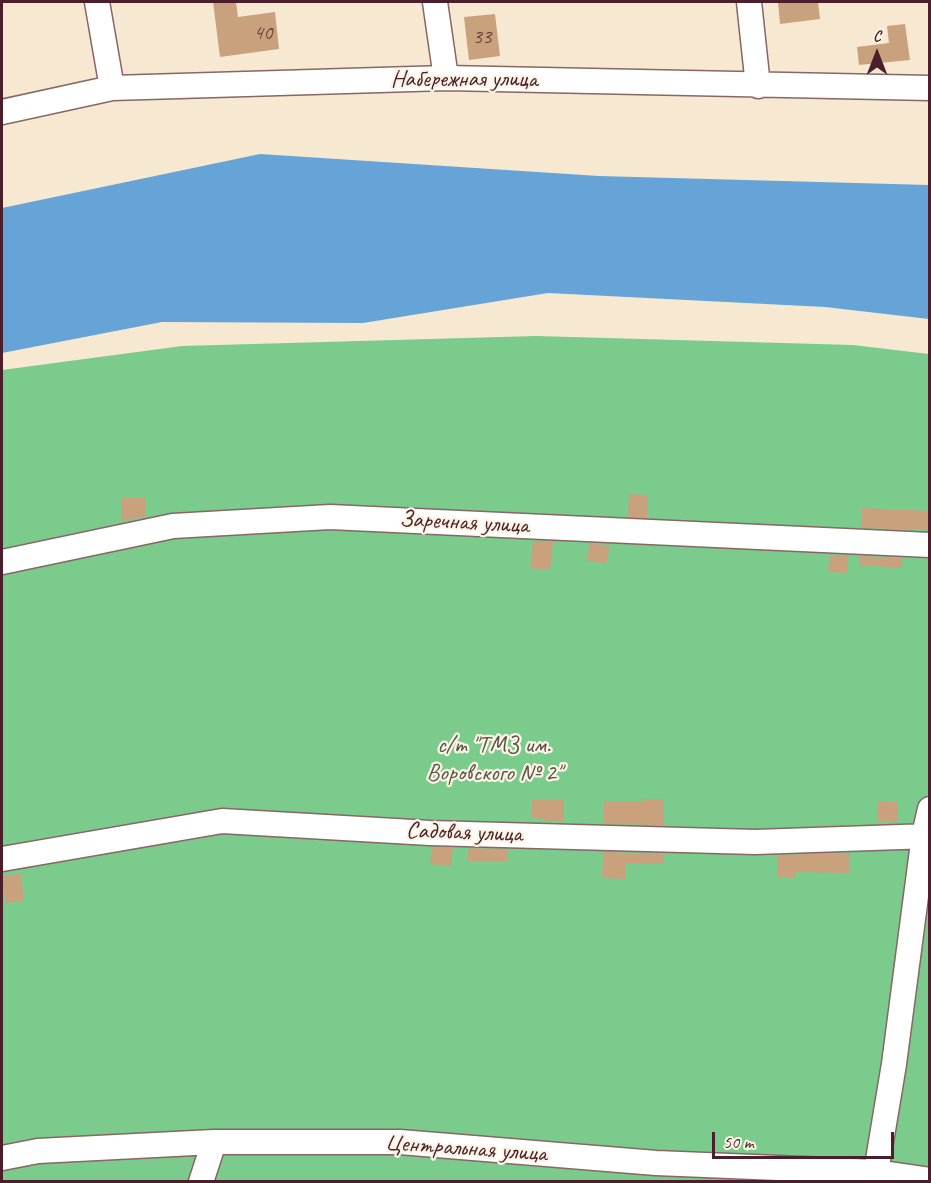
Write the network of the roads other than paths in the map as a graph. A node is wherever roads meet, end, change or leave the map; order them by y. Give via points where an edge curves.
1 (97, 2) edge
2 (435, 2) edge
3 (749, 2) edge
4 (446, 78) junction
5 (758, 86) junction
6 (112, 88) junction
7 (930, 88) edge
8 (2, 112) edge
9 (930, 545) edge
10 (2, 562) edge
11 (930, 809) edge
12 (927, 836) edge
13 (2, 859) edge
14 (214, 1142) junction
15 (2, 1158) edge
16 (876, 1172) junction
17 (930, 1180) edge
18 (201, 1182) edge

1 - 6 street
2 - 4 street
3 - 5 street
4 - 5 street, Набережная улица
4 - 6 street, Набережная улица
5 - 7 street, Набережная улица
6 - 8 street, Набережная улица
9 - 10 street, Заречная улица via 330,517 173,526
11 - 12 street
12 - 13 street, Садовая улица via 755,842 430,833 222,821
12 - 16 street
14 - 15 street, Центральная улица via 38,1151
14 - 16 street, Центральная улица via 400,1142 656,1163
14 - 18 street
16 - 17 street, Центральная улица

